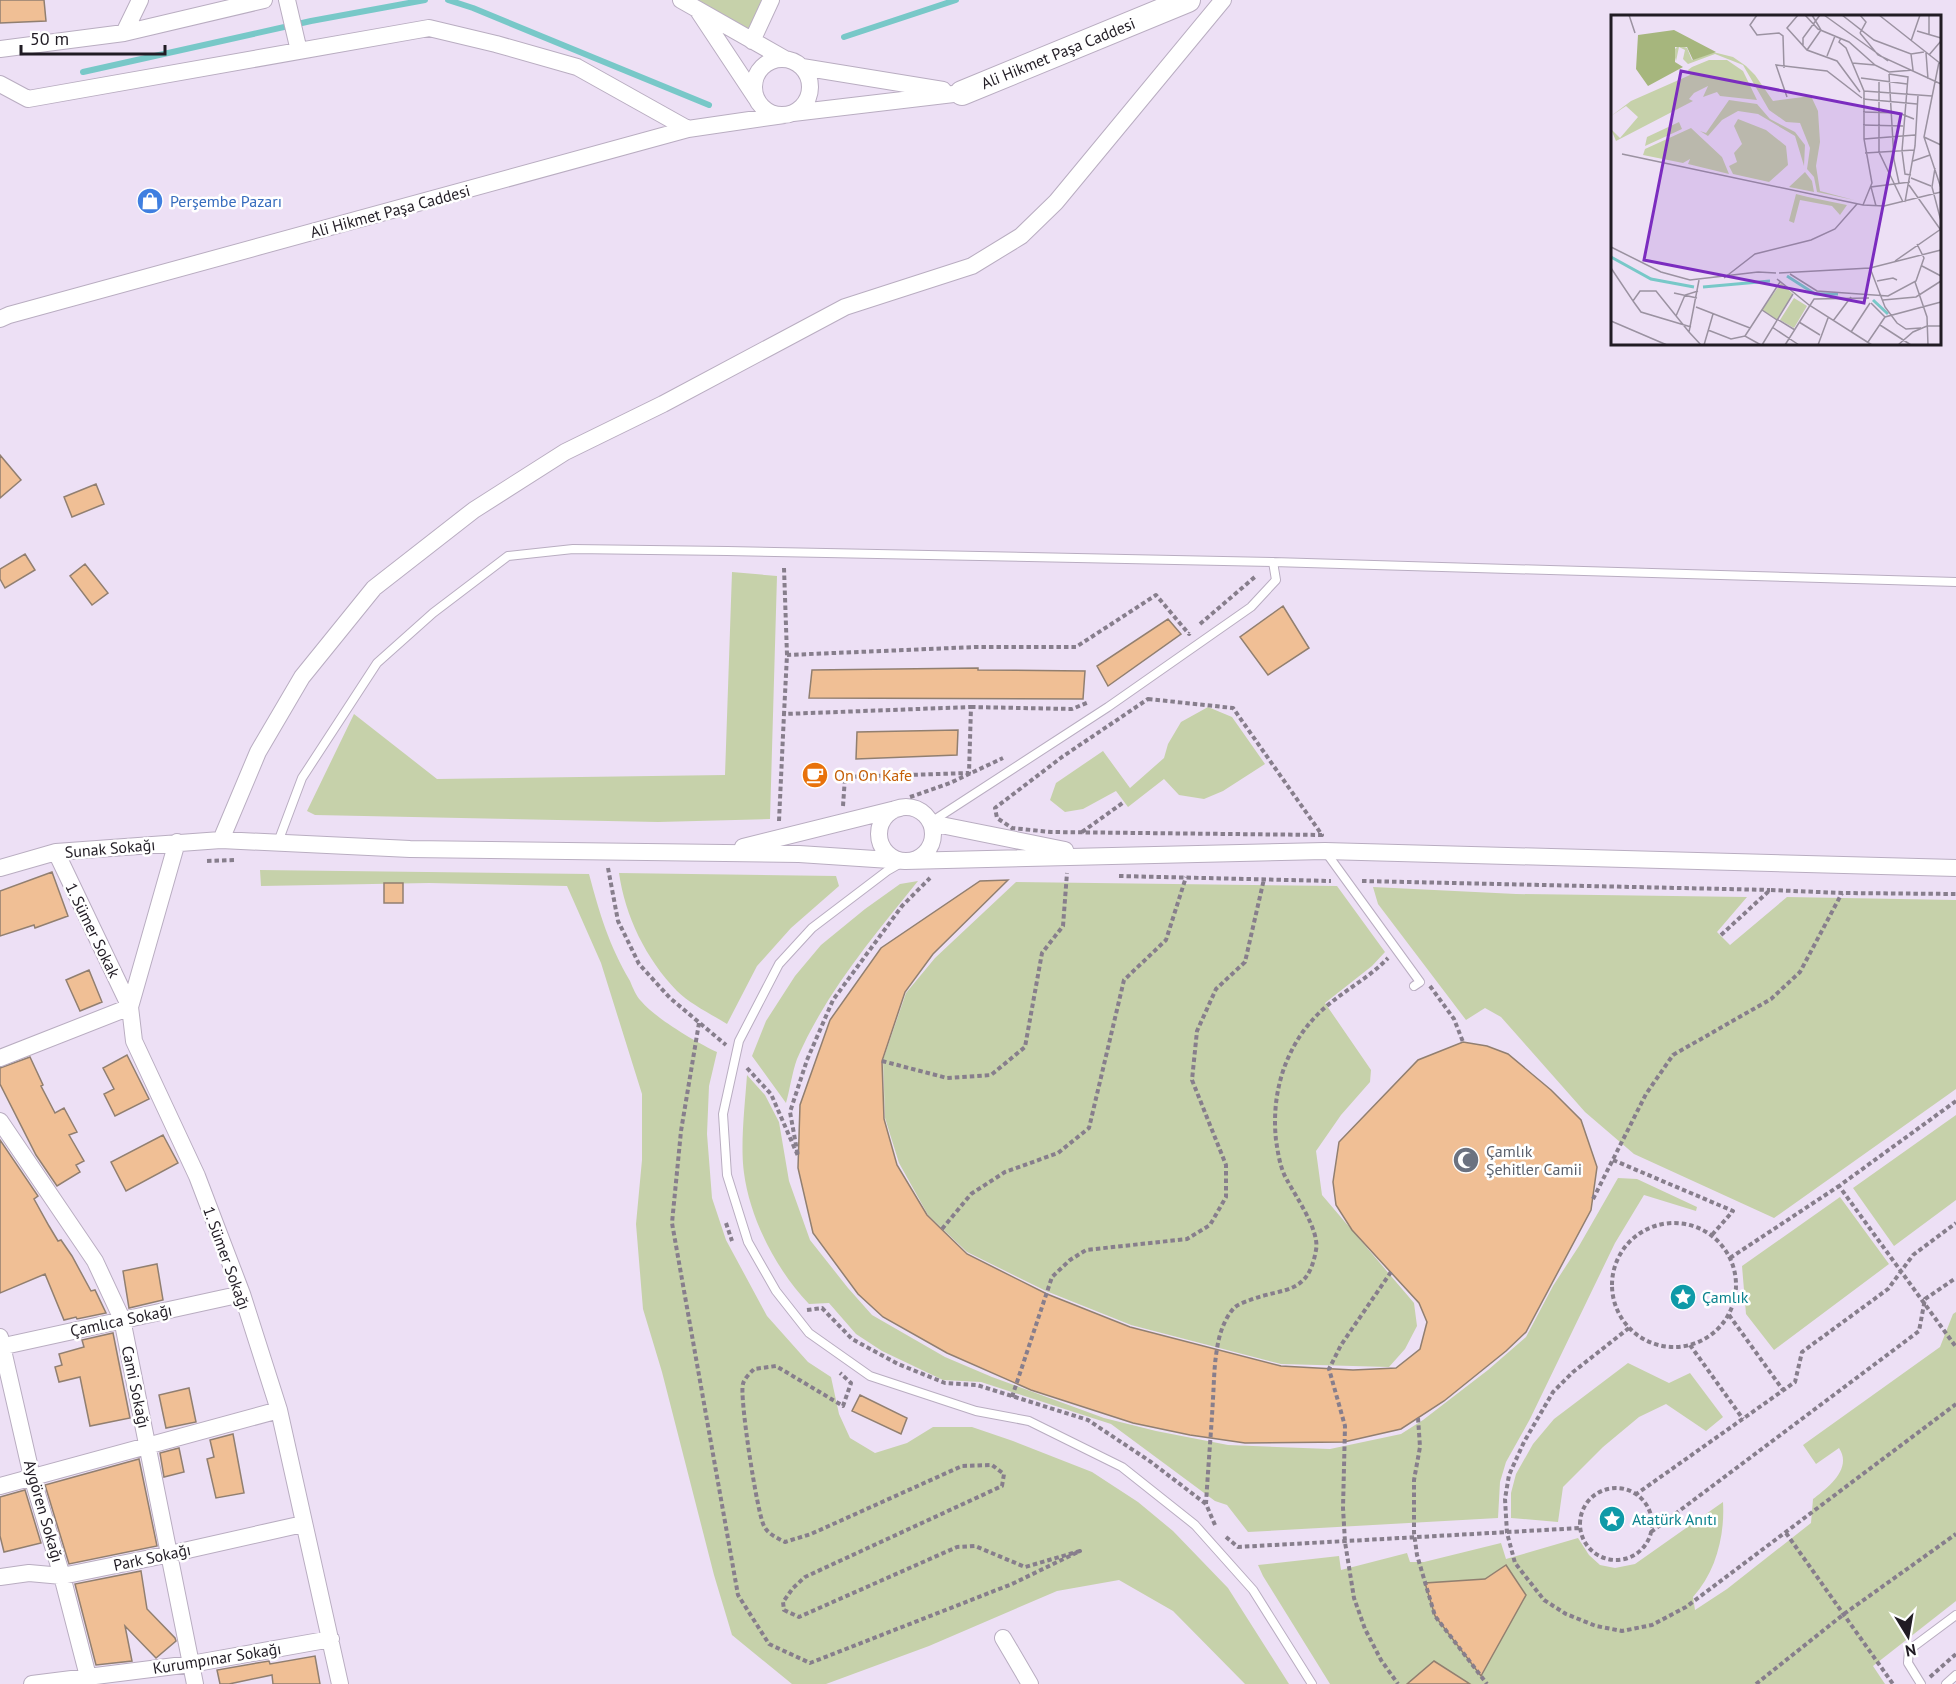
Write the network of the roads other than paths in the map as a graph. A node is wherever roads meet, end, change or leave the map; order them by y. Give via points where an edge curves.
1 (140, 0) edge
2 (264, 0) edge
3 (287, 0) edge
4 (681, 0) edge
5 (771, 0) edge
6 (1188, 0) edge
7 (1223, 0) edge
8 (696, 9) junction
9 (124, 33) junction
10 (752, 41) junction
11 (0, 49) edge
12 (299, 51) junction
13 (785, 59) junction
14 (802, 67) junction
15 (0, 84) edge
16 (962, 93) junction
17 (760, 104) junction
18 (788, 114) junction
19 (688, 129) junction
20 (3, 314) edge
21 (1273, 562) junction
22 (1956, 582) edge
23 (904, 803) junction
24 (931, 823) junction
25 (221, 840) junction
26 (177, 842) junction
27 (278, 843) junction
28 (1325, 851) junction
29 (56, 852) junction
30 (719, 853) junction
31 (1073, 854) junction
32 (905, 861) junction
33 (0, 868) edge
34 (1956, 868) edge
35 (1414, 986) dead end
36 (130, 1007) junction
37 (0, 1058) edge
38 (0, 1121) edge
39 (242, 1294) junction
40 (122, 1319) junction
41 (1, 1343) edge
42 (279, 1410) junction
43 (148, 1446) junction
44 (33, 1477) junction
45 (0, 1486) edge
46 (303, 1524) junction
47 (170, 1554) junction
48 (62, 1576) junction
49 (0, 1577) edge
50 (1956, 1615) edge
51 (1004, 1638) dead end
52 (331, 1639) junction
53 (190, 1664) junction
54 (1956, 1675) edge
55 (90, 1680) edge
56 (32, 1684) edge
57 (195, 1684) edge
58 (340, 1684) edge
59 (1030, 1684) edge
60 (1312, 1684) edge
61 (1922, 1684) edge
62 (1946, 1684) edge

1 - 9 street
2 - 9 street
3 - 12 street
4 - 8 street
5 - 10 street
6 - 16 main road, Ali Hikmet Paşa Caddesi
7 - 25 street via 1056,202 1021,236 972,266 845,308 565,452 474,510 374,588 302,677 258,752
8 - 10 street
8 - 17 street
9 - 11 street
10 - 13 street
12 - 15 street via 28,99
12 - 19 street via 429,28 577,67
13 - 14 street
13 - 17 street via 767,63 760,70 754,87
14 - 16 street
14 - 18 street via 808,75 810,93 801,109
16 - 18 street, Ali Hikmet Paşa Caddesi
17 - 18 street via 775,114
18 - 19 street, Ali Hikmet Paşa Caddesi
19 - 20 street, Ali Hikmet Paşa Caddesi
21 - 22 lane
21 - 24 lane via 1276,580 1251,607
21 - 27 lane via 597,549 508,556 433,613 377,663 302,778
23 - 24 street
23 - 30 street via 840,824
23 - 32 street via 881,824 880,841 888,855
24 - 31 street
24 - 32 street via 932,841 928,849 922,856
25 - 26 street, Sunak Sokağı
25 - 27 street, Sunak Sokağı
26 - 29 street, Sunak Sokağı
26 - 36 street, 1. Sümer Sokağı
27 - 30 street, Sunak Sokağı via 410,849
28 - 31 street
28 - 34 street
28 - 35 lane via 1420,982
29 - 33 street, Sunak Sokağı
29 - 36 street, 1. Sümer Sokak
30 - 32 street
31 - 32 street
32 - 60 lane via 806,935 779,964 740,1041 723,1114 727,1175 748,1242 776,1291 809,1333 870,1376 976,1411 1029,1421 1122,1467 1195,1525 1252,1590
36 - 37 street
36 - 39 street, 1. Sümer Sokağı via 134,1041 197,1176
38 - 40 street, Cami Sokağı via 95,1261
39 - 40 street, Çamlıca Sokağı
39 - 42 street, 1. Sümer Sokağı
40 - 41 street, Çamlıca Sokağı
40 - 43 street, Cami Sokağı
41 - 44 street, Aygören Sokağı
42 - 43 street
42 - 46 street, 1. Sümer Sokağı
43 - 44 street
43 - 47 street, Cami Sokağı
44 - 45 street
44 - 48 street, Aygören Sokağı
46 - 47 street, Park Sokağı
46 - 52 street, 1. Sümer Sokağı
47 - 48 street, Park Sokağı
47 - 53 street, Cami Sokağı
48 - 49 street, Park Sokağı via 29,1573
48 - 55 street, Aygören Sokağı
50 - 61 lane via 1909,1650 1908,1663
51 - 59 street
52 - 53 street, Kurumpınar Sokağı
52 - 58 street, 1. Sümer Sokağı
53 - 55 street, Kurumpınar Sokağı
53 - 57 street, Cami Sokağı
54 - 62 lane
55 - 56 street, Kurumpınar Sokağı

